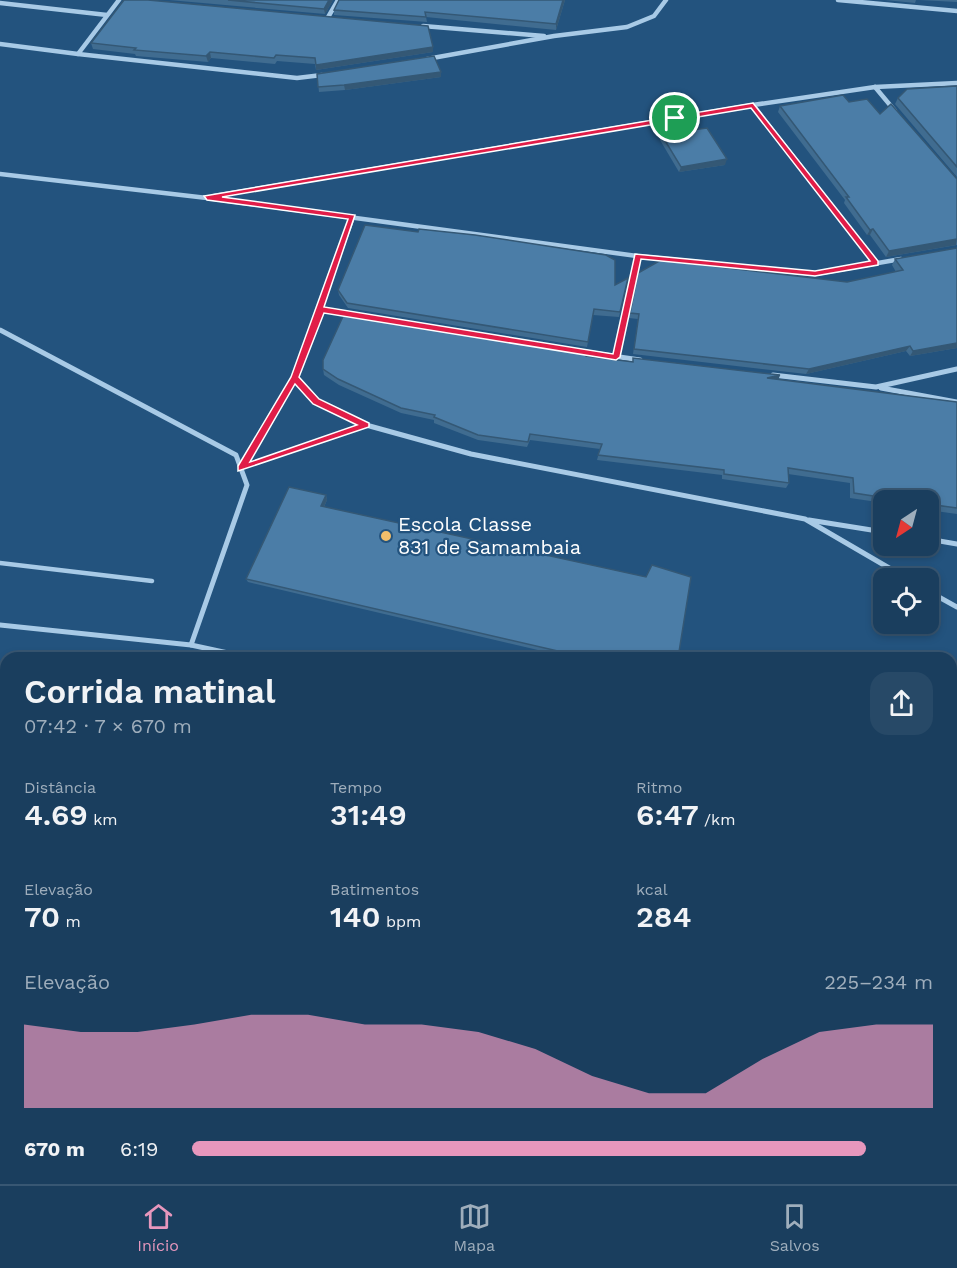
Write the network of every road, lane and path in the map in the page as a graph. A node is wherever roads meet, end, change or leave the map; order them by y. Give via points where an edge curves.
1 (119, 0) edge
2 (338, 0) edge
3 (666, 0) edge
4 (838, 0) edge
5 (0, 3) edge
6 (957, 11) edge
7 (107, 15) junction
8 (315, 18) edge
9 (327, 19) junction
10 (338, 20) edge
11 (418, 26) edge
12 (555, 36) junction
13 (0, 44) edge
14 (78, 54) junction
15 (426, 60) edge
16 (332, 73) edge
17 (957, 83) edge
18 (875, 87) junction
19 (753, 105) junction
20 (898, 114) edge
21 (0, 174) edge
22 (207, 198) junction
23 (353, 217) junction
24 (637, 256) junction
25 (910, 257) edge
26 (876, 263) junction
27 (321, 309) junction
28 (357, 315) edge
29 (0, 330) edge
30 (569, 350) edge
31 (616, 357) junction
32 (652, 361) edge
33 (957, 369) edge
34 (770, 375) edge
35 (295, 378) junction
36 (876, 387) junction
37 (957, 402) edge
38 (366, 425) junction
39 (242, 468) junction
40 (805, 519) junction
41 (873, 530) edge
42 (939, 541) edge
43 (957, 544) edge
44 (0, 563) edge
45 (889, 568) edge
46 (152, 581) dead end
47 (939, 597) edge
48 (957, 608) edge
49 (0, 625) edge
50 (191, 645) junction
51 (223, 652) edge

1 - 7 street
2 - 9 street
3 - 12 street via 654,16 627,27
4 - 6 street
5 - 7 street
7 - 14 street
8 - 9 street
9 - 10 street
11 - 12 street
12 - 15 street
13 - 14 street
14 - 16 street via 297,78
17 - 18 street
18 - 19 street
18 - 20 street
19 - 22 street
19 - 26 street
21 - 22 street
22 - 23 street
23 - 24 street
23 - 27 street
24 - 26 street via 815,274
24 - 31 street
25 - 26 street
27 - 28 street
27 - 35 street
29 - 39 street via 236,455
30 - 31 street
31 - 32 street
33 - 36 street
34 - 36 street
35 - 38 street via 316,402
35 - 39 path
36 - 37 street
38 - 39 path
38 - 40 street via 471,454
39 - 50 street via 247,485
40 - 41 street
40 - 45 street
42 - 43 street
44 - 46 lane
47 - 48 street
49 - 50 street
50 - 51 street

